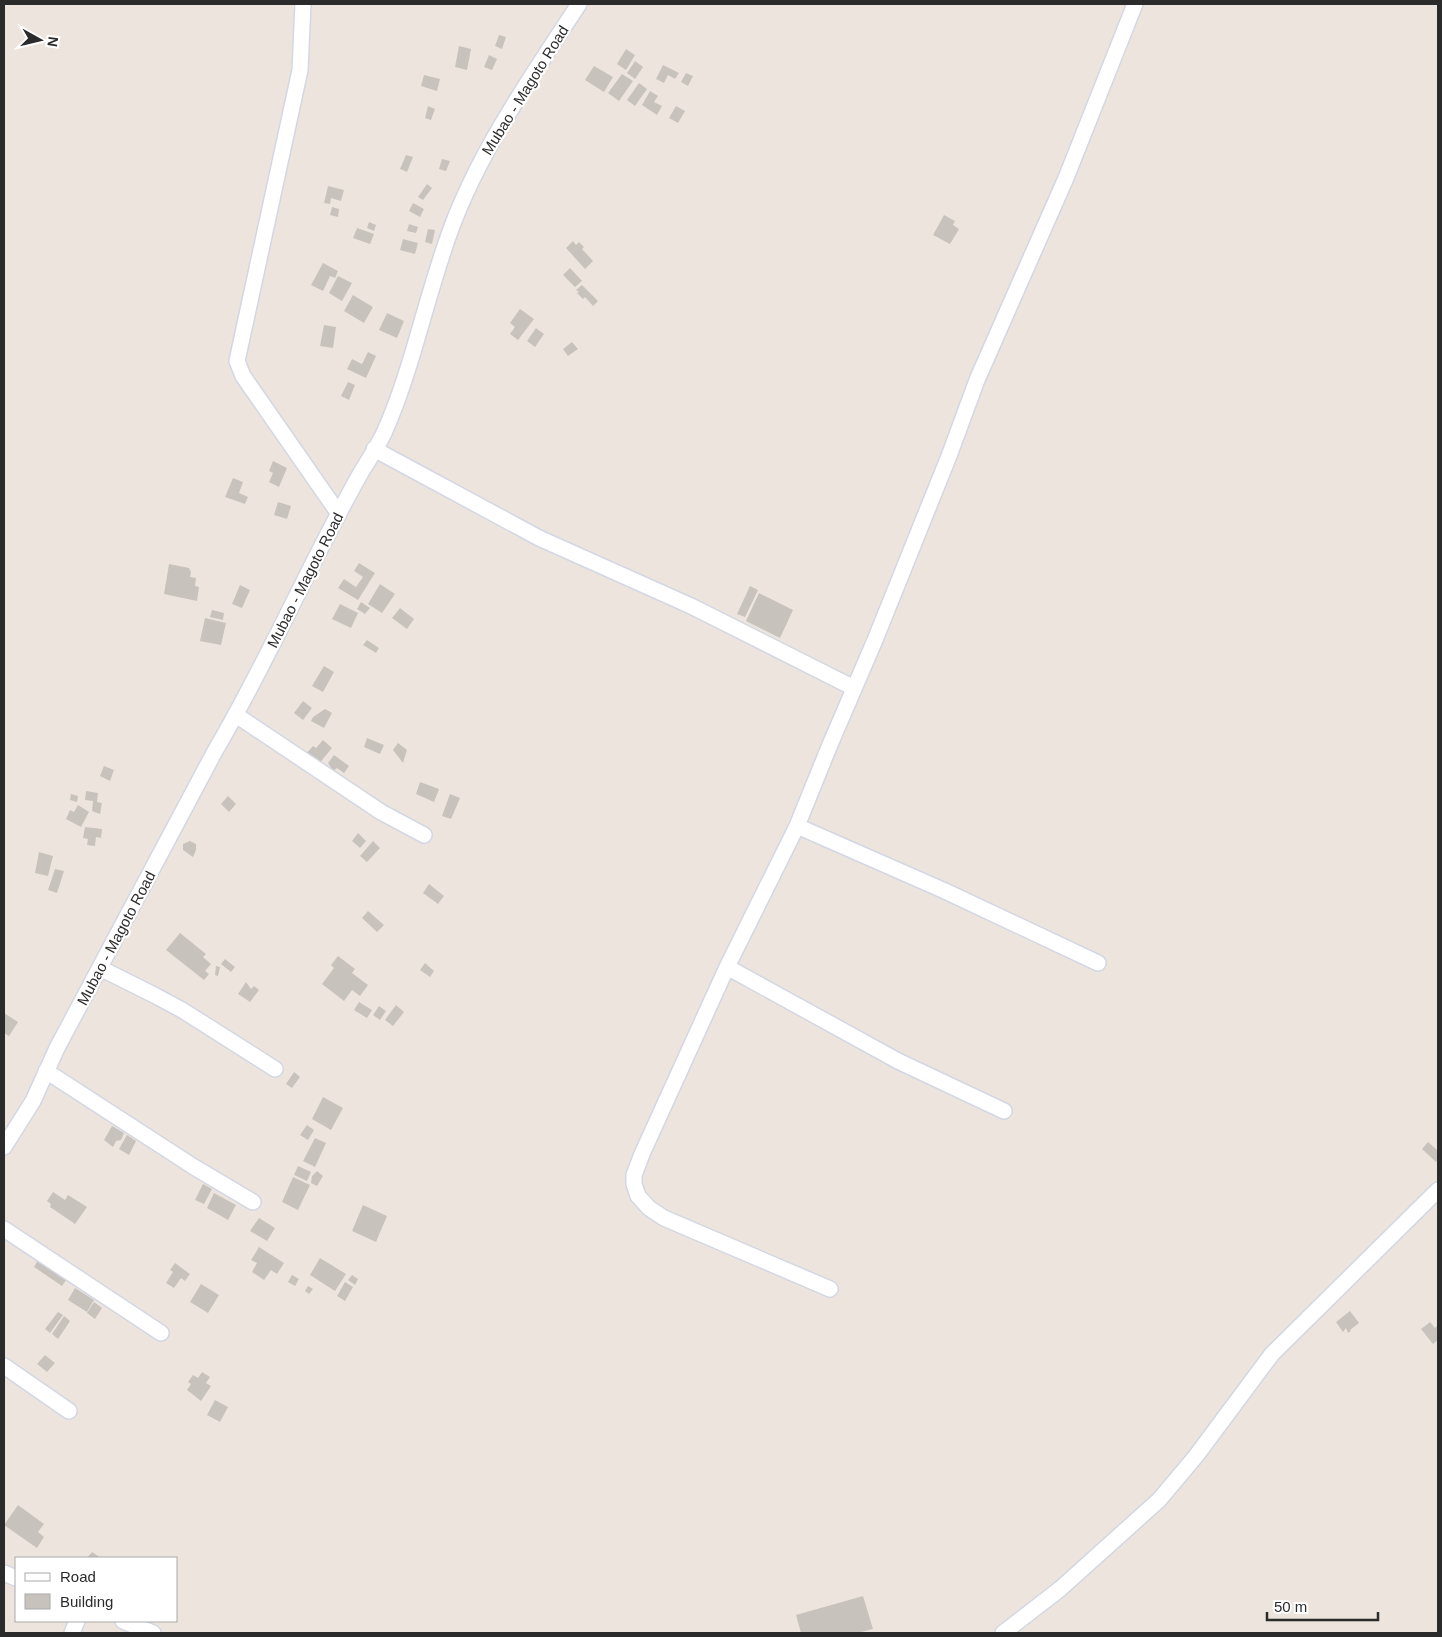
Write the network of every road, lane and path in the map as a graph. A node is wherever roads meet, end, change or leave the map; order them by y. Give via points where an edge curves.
1 (303, 4) edge
2 (579, 4) edge
3 (1135, 4) edge
4 (374, 449) junction
5 (338, 514) junction
6 (854, 688) junction
7 (236, 716) junction
8 (797, 826) junction
9 (424, 835) dead end
10 (1098, 963) dead end
11 (728, 967) junction
12 (100, 968) junction
13 (275, 1069) dead end
14 (46, 1071) junction
15 (1004, 1111) dead end
16 (4, 1147) edge
17 (1438, 1190) edge
18 (253, 1202) dead end
19 (4, 1229) edge
20 (830, 1290) dead end
21 (161, 1333) dead end
22 (4, 1366) edge
23 (69, 1411) dead end
24 (126, 1622) edge
25 (153, 1633) edge
26 (1003, 1633) edge

1 - 5 street via 300,70 237,361 243,376
2 - 4 street, Mubao - Magoto Road via 500,125 472,182 451,229 401,391
3 - 6 street via 1066,178 977,380
4 - 5 street, Mubao - Magoto Road
4 - 6 street via 539,538 691,606
5 - 7 street, Mubao - Magoto Road
6 - 8 street
7 - 9 street via 381,812
7 - 12 street, Mubao - Magoto Road
8 - 10 street
8 - 11 street
11 - 15 street via 898,1061
11 - 20 street via 642,1154 634,1184 638,1196 664,1218
12 - 13 street via 182,1010
12 - 14 street, Mubao - Magoto Road
14 - 16 street, Mubao - Magoto Road via 33,1101
14 - 18 street
17 - 26 street via 1272,1354 1159,1500 1060,1589
19 - 21 street
22 - 23 street
24 - 25 street

